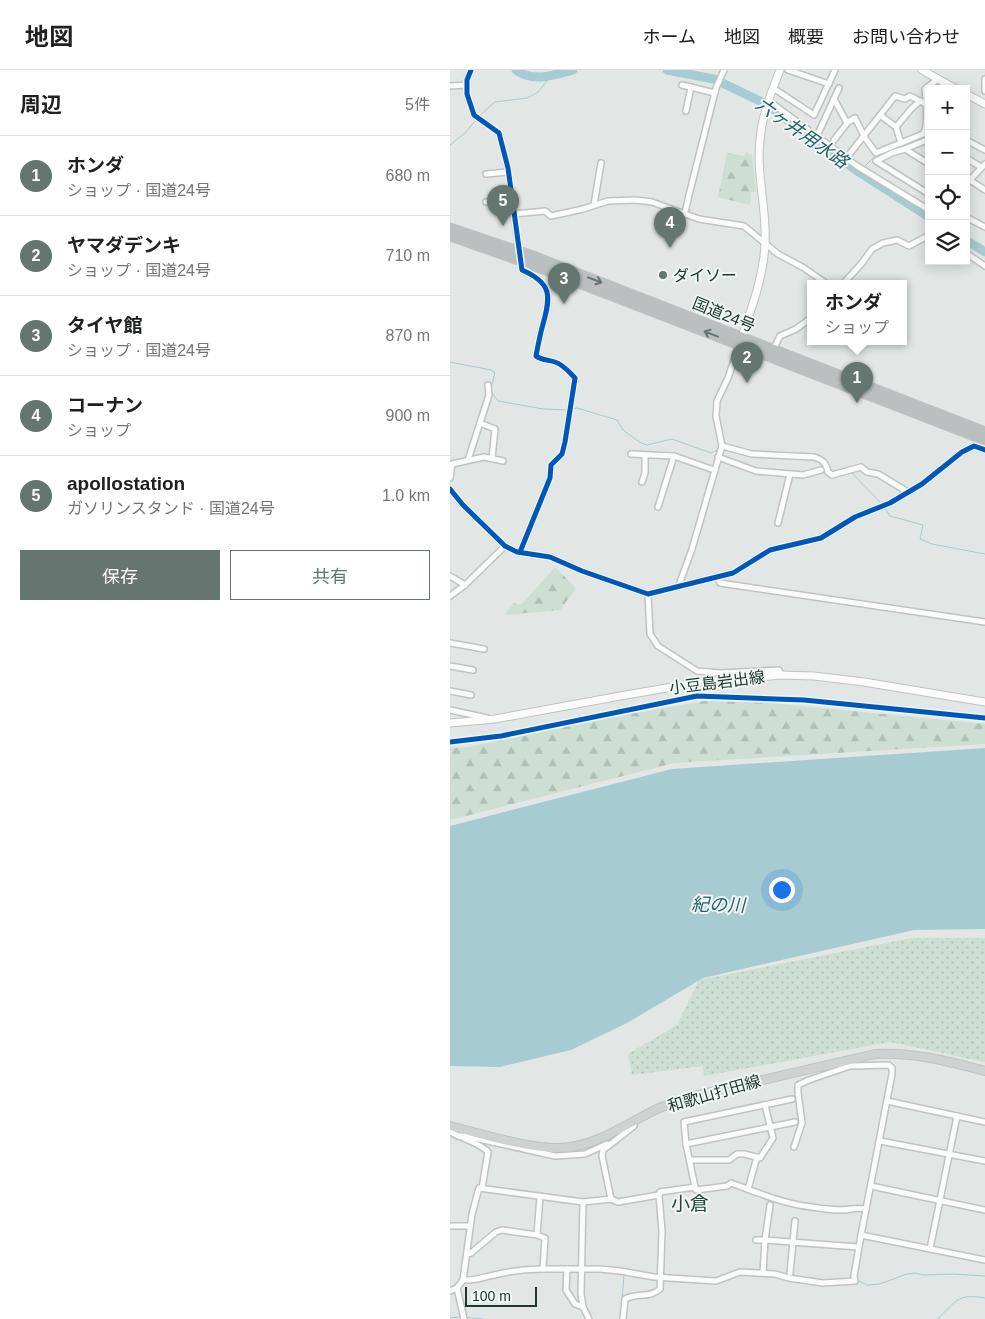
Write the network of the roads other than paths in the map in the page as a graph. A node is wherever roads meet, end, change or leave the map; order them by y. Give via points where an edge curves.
1 (471, 70) edge
2 (724, 70) edge
3 (780, 70) edge
4 (788, 70) edge
5 (835, 70) edge
6 (922, 70) edge
7 (938, 79) junction
8 (985, 79) edge
9 (829, 84) junction
10 (466, 85) junction
11 (682, 85) dead end
12 (949, 85) edge
13 (450, 86) edge
14 (691, 87) junction
15 (773, 88) junction
16 (839, 88) dead end
17 (715, 90) junction
18 (985, 90) edge
19 (970, 96) edge
20 (834, 99) junction
21 (923, 103) junction
22 (773, 104) dead end
23 (985, 104) edge
24 (925, 110) edge
25 (686, 111) dead end
26 (880, 114) junction
27 (847, 123) junction
28 (896, 127) junction
29 (926, 130) edge
30 (864, 135) junction
31 (817, 136) junction
32 (834, 140) dead end
33 (925, 140) edge
34 (970, 142) edge
35 (901, 143) junction
36 (905, 149) junction
37 (985, 150) edge
38 (848, 156) dead end
39 (970, 160) edge
40 (925, 162) edge
41 (601, 163) dead end
42 (983, 166) edge
43 (508, 172) junction
44 (486, 174) dead end
45 (970, 180) edge
46 (970, 183) edge
47 (985, 190) edge
48 (925, 192) edge
49 (512, 200) junction
50 (486, 202) dead end
51 (594, 204) junction
52 (925, 208) edge
53 (685, 213) junction
54 (513, 214) junction
55 (970, 219) edge
56 (450, 228) edge
57 (985, 228) edge
58 (450, 236) edge
59 (925, 237) edge
60 (766, 244) junction
61 (520, 256) junction
62 (970, 256) edge
63 (985, 266) edge
64 (821, 280) edge
65 (847, 280) edge
66 (807, 321) edge
67 (740, 341) junction
68 (772, 350) junction
69 (488, 385) dead end
70 (480, 423) junction
71 (985, 432) edge
72 (985, 440) edge
73 (722, 446) junction
74 (985, 450) edge
75 (632, 454) dead end
76 (645, 455) junction
77 (674, 456) junction
78 (718, 457) junction
79 (492, 458) junction
80 (468, 460) junction
81 (504, 461) dead end
82 (451, 463) edge
83 (714, 470) junction
84 (822, 470) dead end
85 (790, 474) junction
86 (450, 478) edge
87 (642, 482) dead end
88 (450, 490) edge
89 (908, 492) junction
90 (658, 507) dead end
91 (778, 523) dead end
92 (505, 546) junction
93 (520, 552) junction
94 (450, 576) edge
95 (718, 578) junction
96 (465, 585) junction
97 (678, 585) junction
98 (648, 594) junction
99 (450, 596) edge
100 (985, 622) edge
101 (450, 643) edge
102 (484, 649) dead end
103 (450, 666) edge
104 (473, 670) dead end
105 (781, 675) junction
106 (450, 691) edge
107 (471, 696) dead end
108 (985, 702) edge
109 (450, 710) edge
110 (495, 720) junction
111 (450, 723) edge
112 (849, 1062) junction
113 (985, 1071) edge
114 (792, 1100) dead end
115 (887, 1101) junction
116 (765, 1105) junction
117 (958, 1116) junction
118 (634, 1121) junction
119 (795, 1122) dead end
120 (985, 1122) edge
121 (450, 1126) edge
122 (770, 1127) junction
123 (450, 1132) edge
124 (458, 1136) junction
125 (880, 1140) junction
126 (610, 1144) junction
127 (686, 1144) junction
128 (794, 1147) dead end
129 (950, 1154) junction
130 (756, 1157) junction
131 (690, 1160) junction
132 (985, 1161) edge
133 (871, 1186) junction
134 (695, 1187) junction
135 (482, 1188) junction
136 (748, 1189) junction
137 (659, 1195) junction
138 (540, 1196) junction
139 (611, 1199) junction
140 (940, 1201) junction
141 (583, 1202) junction
142 (770, 1205) dead end
143 (866, 1209) junction
144 (985, 1210) edge
145 (795, 1221) dead end
146 (450, 1226) edge
147 (470, 1226) junction
148 (537, 1235) junction
149 (861, 1235) junction
150 (756, 1240) dead end
151 (765, 1240) junction
152 (793, 1242) junction
153 (858, 1247) junction
154 (930, 1249) junction
155 (467, 1254) junction
156 (985, 1260) edge
157 (543, 1269) junction
158 (567, 1269) junction
159 (582, 1270) junction
160 (763, 1273) junction
161 (790, 1273) dead end
162 (660, 1278) junction
163 (463, 1280) junction
164 (458, 1288) junction
165 (450, 1292) edge
166 (583, 1307) junction
167 (464, 1317) edge
168 (589, 1319) edge
169 (623, 1319) edge

1 - 10 street
2 - 17 street
3 - 15 main road
4 - 9 street
5 - 9 street
6 - 7 main road
7 - 12 main road
7 - 21 street via 925,89
8 - 18 street
9 - 15 street via 814,115
10 - 13 street
10 - 43 street via 474,115 499,133
11 - 14 street
14 - 17 street
14 - 25 street
15 - 60 main road via 763,117 759,160
16 - 20 street
17 - 53 street
19 - 23 main road
20 - 27 street
20 - 31 street
21 - 24 street
21 - 26 street via 910,96 905,99 895,96
21 - 28 street via 911,109
22 - 31 street
26 - 28 street
26 - 30 street
27 - 30 street via 855,118
27 - 32 street
28 - 35 street
29 - 35 street
30 - 35 street via 876,153
30 - 38 street
31 - 52 street via 857,166
33 - 36 street
34 - 37 street
36 - 40 street
36 - 48 street via 876,161
39 - 42 street
41 - 51 street
42 - 45 street
43 - 44 street
43 - 49 street
46 - 47 street
49 - 50 street
49 - 54 street
51 - 53 street via 636,200
51 - 54 street via 551,216 544,210
53 - 60 street via 711,222 744,226
54 - 61 street
55 - 57 street
56 - 61 highway, 国道24号
58 - 61 highway, 国道24号
59 - 65 street via 908,246 897,240 872,249
60 - 64 street
60 - 67 main road via 763,267
61 - 67 highway, 国道24号
61 - 93 street via 522,270 534,275 549,297 536,356 556,362 575,378 566,442 562,454 551,465 550,478
62 - 63 street
66 - 68 street via 780,336
67 - 68 highway, 国道24号
67 - 72 highway, 国道24号
67 - 73 street via 717,401 716,416
68 - 71 highway, 国道24号
69 - 70 street via 489,395
70 - 79 street via 495,429
70 - 80 street
73 - 78 street
73 - 89 street via 752,454 814,457 822,460 832,475 861,467
74 - 89 street via 974,446 962,452
75 - 76 street
76 - 77 street
76 - 87 street
77 - 83 street
77 - 90 street
78 - 83 street
78 - 85 street via 756,471
79 - 80 street
79 - 81 street
80 - 82 street
82 - 86 street
83 - 97 street via 692,549
84 - 85 street via 803,475
85 - 91 street
88 - 92 street
89 - 95 street via 855,517 821,538 770,550 733,574
92 - 93 street
92 - 96 street
93 - 98 street via 550,557
94 - 96 street
95 - 97 street
95 - 100 street via 720,583
96 - 99 street
97 - 98 street
98 - 105 street via 650,634 658,646 697,671 779,670
101 - 102 street
103 - 104 street
105 - 108 main road, 小豆島岩出線 via 864,682
105 - 110 main road, 小豆島岩出線 via 693,684
106 - 107 street
109 - 110 street
110 - 111 main road, 小豆島岩出線
112 - 113 main road, 和歌山打田線 via 875,1054 895,1053 926,1056
112 - 115 street via 889,1065 892,1068
112 - 118 main road, 和歌山打田線 via 685,1098
112 - 128 street via 798,1085 802,1123
114 - 116 street
115 - 117 street
115 - 125 street
116 - 122 street
116 - 127 street via 684,1122
117 - 120 street
117 - 129 street
118 - 121 main road, 和歌山打田線 via 596,1140 560,1148 539,1147
118 - 126 street via 634,1126
119 - 122 street
122 - 127 street
122 - 130 street via 772,1138 760,1158
123 - 124 street
124 - 126 street via 555,1156 585,1154
124 - 135 street via 481,1145 488,1152
125 - 129 street
125 - 133 street
126 - 139 street via 602,1156
127 - 131 street
129 - 132 street
129 - 140 street
130 - 131 street via 737,1154 729,1160
130 - 136 street
131 - 134 street
133 - 140 street
133 - 143 street
134 - 136 street via 696,1190 731,1183
134 - 137 street via 660,1192
135 - 138 street
135 - 147 street via 479,1188
136 - 143 street via 813,1207
137 - 139 street via 618,1202
137 - 162 street via 662,1231
138 - 141 street
138 - 148 street
139 - 141 street
140 - 144 street
140 - 154 street
141 - 159 street
142 - 151 street
143 - 149 street
145 - 152 street
146 - 147 street
147 - 155 street
148 - 155 street via 502,1230
148 - 157 street via 545,1238
149 - 153 street
149 - 154 street
150 - 151 street
151 - 152 street
151 - 160 street
152 - 153 street
152 - 161 street
153 - 160 street via 855,1281 823,1283
154 - 156 street
155 - 163 street
157 - 158 street
157 - 163 street
158 - 159 street
158 - 166 street via 566,1290 574,1304
159 - 162 street via 620,1270
159 - 166 street
160 - 162 street via 740,1272 716,1281
162 - 169 street via 660,1290 656,1293 625,1299
163 - 164 street
164 - 165 street
164 - 167 street
166 - 168 street

